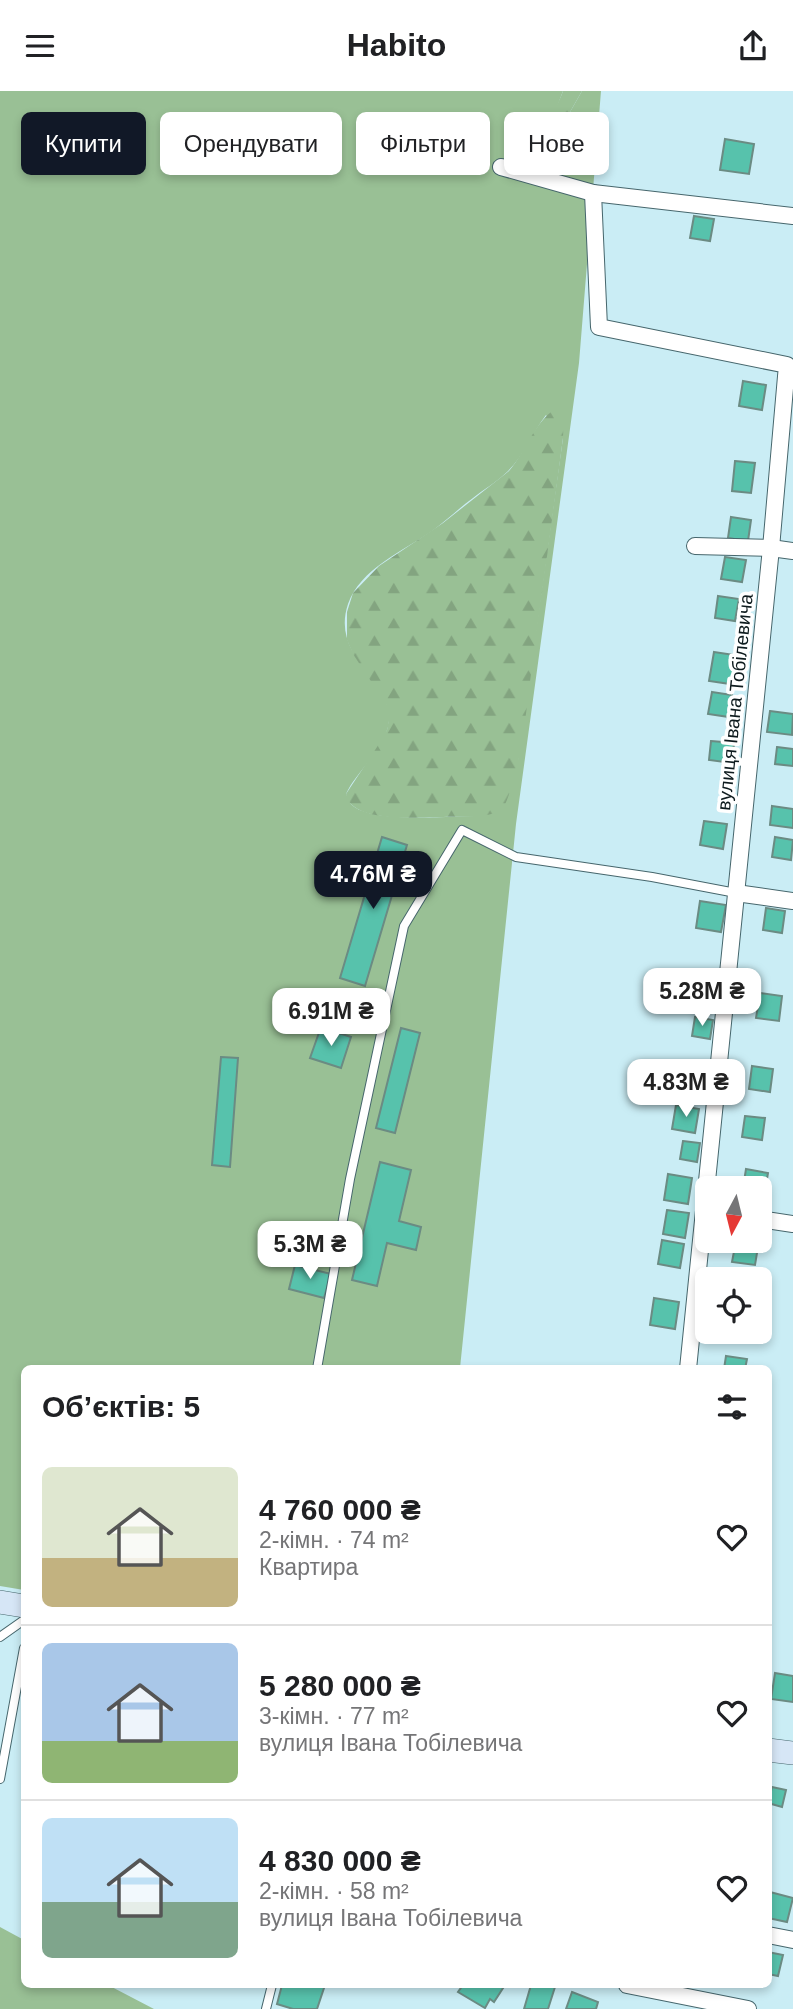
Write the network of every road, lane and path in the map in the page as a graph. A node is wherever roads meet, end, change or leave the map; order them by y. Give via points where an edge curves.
1 (501, 167) dead end
2 (593, 193) junction
3 (793, 216) edge
4 (695, 546) dead end
5 (771, 548) junction
6 (793, 551) edge
7 (736, 893) junction
8 (793, 901) edge
9 (709, 1176) edge
10 (772, 1221) edge
11 (793, 1224) edge
12 (701, 1253) edge
13 (318, 1365) edge
14 (688, 1365) edge
15 (0, 1602) edge
16 (21, 1606) edge
17 (21, 1622) edge
18 (0, 1637) edge
19 (21, 1665) edge
20 (772, 1750) edge
21 (793, 1753) edge
22 (0, 1779) edge
23 (772, 1936) edge
24 (793, 1940) edge
25 (271, 1988) edge
26 (642, 1988) edge
27 (266, 2009) edge
28 (748, 2009) edge

1 - 2 street
2 - 3 street
2 - 5 street, вулиця Івана Тобілевича via 599,327 786,365
4 - 5 street
5 - 6 street
5 - 7 street, вулиця Івана Тобілевича
7 - 8 street
7 - 9 street, вулиця Івана Тобілевича
7 - 13 lane via 516,857 462,830 404,926 350,1179
10 - 11 street
12 - 14 street, вулиця Івана Тобілевича
15 - 16 street
17 - 18 lane
19 - 22 lane
20 - 21 street
23 - 24 street
25 - 27 lane
26 - 28 street

